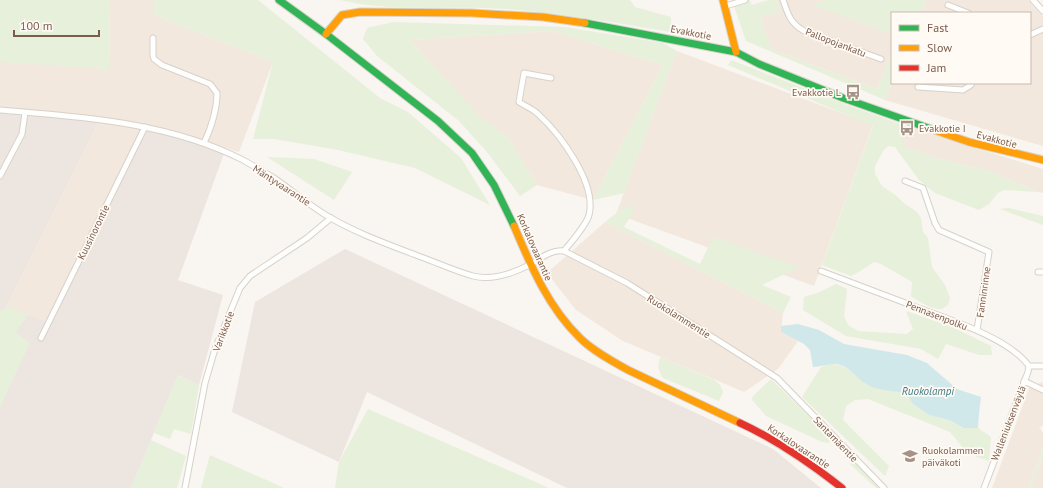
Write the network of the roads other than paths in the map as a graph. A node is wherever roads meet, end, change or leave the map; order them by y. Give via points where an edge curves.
1 (279, 0) edge
2 (745, 0) edge
3 (782, 0) edge
4 (1033, 0) edge
5 (724, 3) edge
6 (948, 5) dead end
7 (1043, 11) edge
8 (966, 12) edge
9 (1043, 29) edge
10 (326, 34) junction
11 (1031, 35) edge
12 (153, 38) dead end
13 (736, 52) junction
14 (881, 59) dead end
15 (551, 78) dead end
16 (972, 84) edge
17 (918, 87) dead end
18 (0, 110) edge
19 (25, 113) junction
20 (145, 127) junction
21 (204, 143) junction
22 (1043, 160) edge
23 (0, 176) edge
24 (905, 180) dead end
25 (331, 218) junction
26 (564, 251) junction
27 (530, 264) junction
28 (821, 271) dead end
29 (977, 330) junction
30 (41, 338) dead end
31 (1029, 366) junction
32 (1043, 366) edge
33 (1024, 381) junction
34 (788, 390) joint
35 (1043, 390) edge
36 (185, 488) edge
37 (842, 488) edge
38 (884, 488) edge
39 (984, 488) edge

1 - 10 street, Korkalovaarantie
2 - 5 street
3 - 14 street, Pallopojankatu via 790,19 804,31
4 - 7 street
5 - 13 street
6 - 8 street
9 - 11 street
10 - 13 street, Evakkotie via 342,15 360,12 472,13 543,17 598,25
10 - 27 street, Korkalovaarantie via 438,121 472,153 494,185 511,217
12 - 21 street via 154,59 162,65 210,84 218,93
13 - 22 street, Evakkotie via 843,98 969,142
15 - 26 street via 524,73 520,102 550,126 574,159 586,182 590,204 589,217
16 - 17 street via 963,90
18 - 19 street, Mäntyvaarantie
19 - 20 street, Mäntyvaarantie
19 - 23 street via 22,134
20 - 21 street, Mäntyvaarantie
20 - 30 street, Kuusinorontie
21 - 25 street, Mäntyvaarantie via 242,160 273,178
24 - 29 street, Fanninrinne via 923,188 939,230 989,252
25 - 27 street, Mäntyvaarantie via 379,240 474,276 492,278
25 - 36 street, Varikkotie via 307,238 250,276 240,288 215,350 205,383
26 - 27 street, Mäntyvaarantie via 559,250 543,256
26 - 34 street, Ruokolammentie via 627,283 763,368
27 - 37 street, Korkalovaarantie via 563,320 581,338 610,360 764,434 785,446
28 - 29 street, Pennasenpolku
29 - 31 street, Pennasenpolku via 1018,355
31 - 32 street
31 - 33 street
33 - 35 street
33 - 39 street, Walleniuksenväylä
34 - 38 street, Santamäentie

